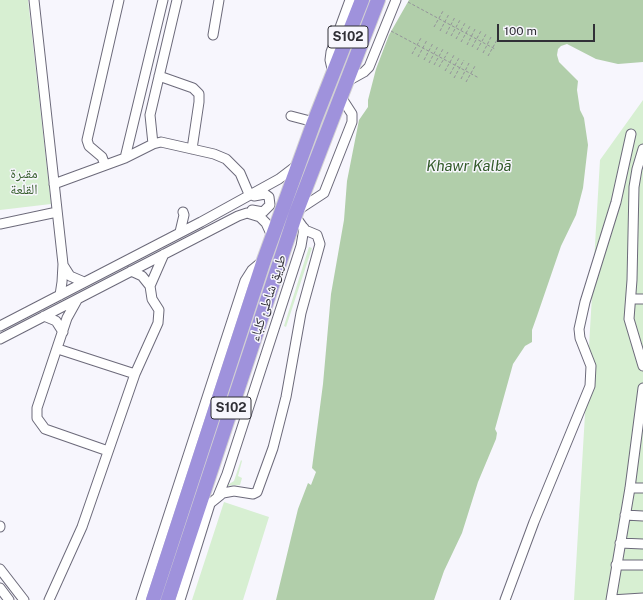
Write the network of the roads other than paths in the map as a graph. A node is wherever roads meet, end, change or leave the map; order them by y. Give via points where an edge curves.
1 (34, 0) edge
2 (119, 0) edge
3 (163, 0) edge
4 (177, 0) edge
5 (219, 0) edge
6 (341, 0) edge
7 (362, 0) edge
8 (378, 0) edge
9 (396, 0) edge
10 (349, 4) edge
11 (354, 22) junction
12 (213, 35) dead end
13 (334, 73) junction
14 (159, 76) junction
15 (346, 82) junction
16 (340, 97) junction
17 (292, 116) dead end
18 (314, 122) junction
19 (631, 134) dead end
20 (153, 144) junction
21 (192, 149) junction
22 (643, 149) edge
23 (125, 158) junction
24 (641, 163) edge
25 (299, 164) junction
26 (105, 165) junction
27 (54, 184) junction
28 (638, 192) edge
29 (249, 194) junction
30 (235, 203) junction
31 (638, 210) edge
32 (57, 212) junction
33 (295, 214) junction
34 (233, 218) junction
35 (201, 222) junction
36 (0, 224) edge
37 (304, 228) junction
38 (180, 232) junction
39 (272, 236) junction
40 (638, 249) edge
41 (164, 254) junction
42 (264, 260) junction
43 (63, 264) junction
44 (132, 271) junction
45 (84, 282) junction
46 (150, 286) junction
47 (60, 295) junction
48 (78, 298) junction
49 (631, 299) junction
50 (643, 299) edge
51 (44, 316) junction
52 (0, 326) edge
53 (63, 332) junction
54 (0, 339) edge
55 (640, 341) edge
56 (58, 350) junction
57 (643, 366) edge
58 (135, 374) junction
59 (643, 388) edge
60 (642, 406) edge
61 (640, 435) edge
62 (108, 451) junction
63 (638, 456) edge
64 (630, 488) junction
65 (643, 488) edge
66 (218, 496) junction
67 (210, 503) junction
68 (196, 515) junction
69 (625, 515) junction
70 (643, 516) edge
71 (620, 542) junction
72 (643, 544) edge
73 (643, 564) edge
74 (616, 565) junction
75 (0, 570) edge
76 (161, 575) junction
77 (0, 588) edge
78 (643, 598) edge
79 (48, 599) edge
80 (9, 600) edge
81 (24, 600) edge
82 (141, 600) edge
83 (153, 600) edge
84 (160, 600) edge
85 (168, 600) edge
86 (180, 600) edge
87 (505, 600) edge
88 (611, 600) edge

1 - 27 street
2 - 26 street via 87,140 89,146 102,157
3 - 23 street
4 - 14 street
5 - 12 street
6 - 10 street
7 - 11 highway, طريق شاطئ كلباء / S102
8 - 15 highway, طريق شاطئ كلباء / S102
9 - 15 street via 368,68
10 - 13 street via 331,52 330,60
11 - 13 highway, طريق شاطئ كلباء / S102
11 - 15 highway via 358,33 348,61
13 - 18 highway, طريق شاطئ كلباء / S102
14 - 20 street via 150,115
14 - 21 street via 193,88 199,94
15 - 16 highway, طريق شاطئ كلباء / S102
16 - 33 highway, طريق شاطئ كلباء / S102
16 - 33 street via 352,114 352,120 339,156 324,192
17 - 18 street
18 - 25 highway, طريق شاطئ كلباء / S102
19 - 87 street via 616,202 580,325 580,338 591,366 590,386
20 - 21 street via 165,143
20 - 23 street
21 - 29 street via 220,156 232,163 240,173
22 - 24 street
23 - 26 street
24 - 28 street
25 - 29 street via 280,179
25 - 39 highway, طريق شاطئ كلباء / S102
26 - 27 street
27 - 32 street
28 - 31 street
29 - 30 street
30 - 34 street via 262,193 267,195 270,202 266,211 244,211
30 - 35 street
31 - 40 street
32 - 36 street
32 - 43 street
33 - 37 street
33 - 68 highway, طريق شاطئ كلباء / S102
34 - 39 street via 247,213 256,215 266,223
34 - 41 street
35 - 38 street
35 - 38 street via 184,214
37 - 66 street via 300,249
37 - 66 street via 317,235 320,244 301,313 286,397 273,448 255,494 229,491
38 - 45 street
39 - 42 highway, طريق شاطئ كلباء / S102
40 - 49 street
41 - 44 street
41 - 46 street
42 - 76 highway, طريق شاطئ كلباء / S102
42 - 82 street via 252,270 245,281
43 - 45 street via 70,276
43 - 47 street
44 - 46 street via 142,276
44 - 48 street
45 - 47 street
46 - 58 street via 150,296 159,310 159,318
47 - 52 street
48 - 51 street
48 - 53 street via 69,313
49 - 50 street
49 - 55 street via 630,323
51 - 53 street via 56,321
51 - 54 street
53 - 56 street
55 - 57 street
56 - 58 street
56 - 62 street via 37,408 38,422 49,431
58 - 62 street
59 - 60 street
60 - 61 street
61 - 63 street
62 - 79 street via 82,527
63 - 64 street
64 - 65 street
64 - 69 street
66 - 67 street
67 - 68 street
67 - 86 street
68 - 85 highway, طريق شاطئ كلباء / S102
69 - 70 street
69 - 71 street
71 - 72 street
71 - 74 street
73 - 74 street
74 - 88 street
75 - 81 street
76 - 83 highway, طريق شاطئ كلباء / S102
76 - 84 highway
77 - 80 street
78 - 88 street

